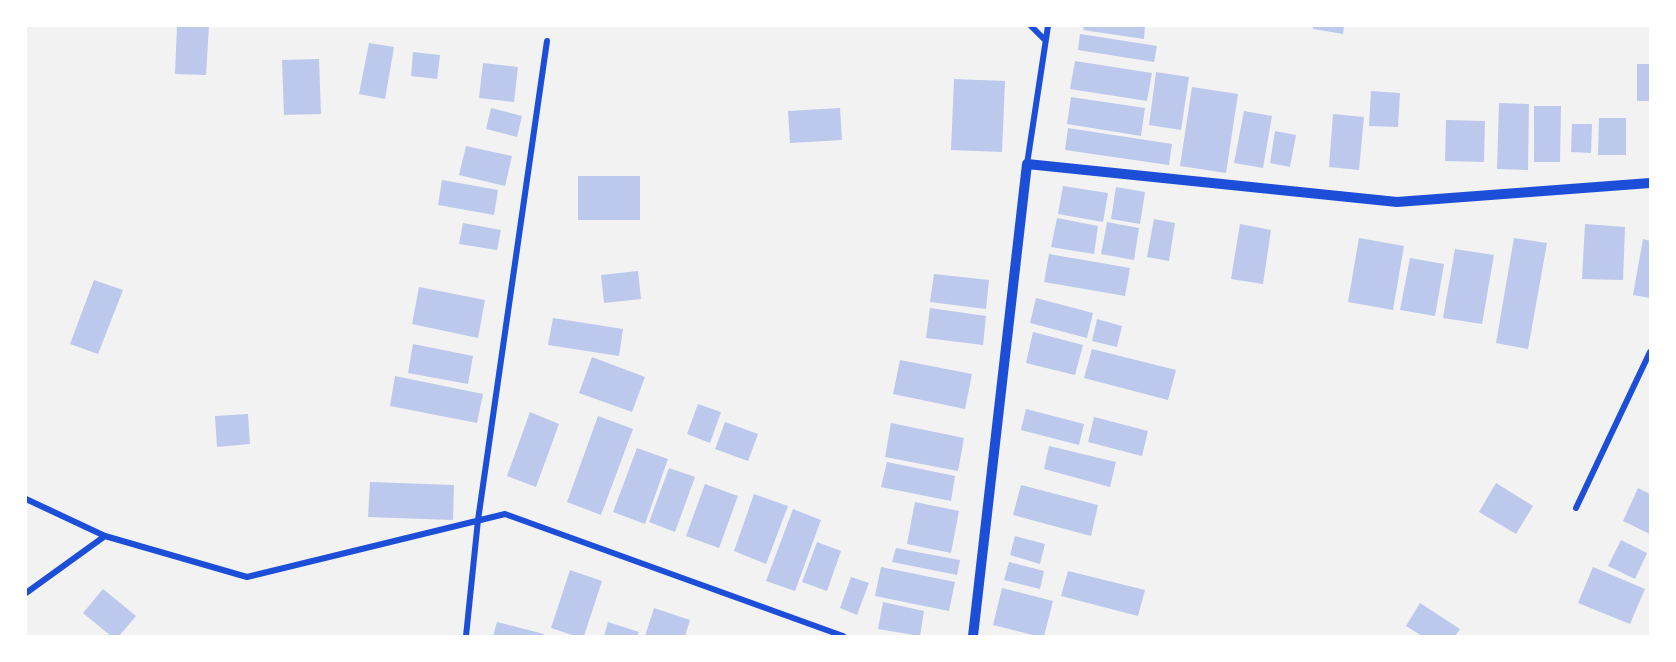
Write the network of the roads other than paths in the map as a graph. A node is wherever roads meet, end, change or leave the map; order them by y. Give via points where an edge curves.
1 (1031, 26) edge
2 (1048, 26) edge
3 (1045, 40) junction
4 (547, 41) dead end
5 (1027, 164) junction
6 (1650, 183) edge
7 (1650, 352) edge
8 (26, 500) edge
9 (1576, 508) dead end
10 (478, 520) junction
11 (105, 536) junction
12 (26, 593) edge
13 (466, 636) edge
14 (843, 636) edge
15 (973, 636) edge

1 - 3 street
2 - 3 street
3 - 5 street
4 - 10 street
5 - 6 street via 1397,202
5 - 15 street
7 - 9 street
8 - 11 street
10 - 11 street via 247,577
10 - 13 street
10 - 14 street via 505,514
11 - 12 street

